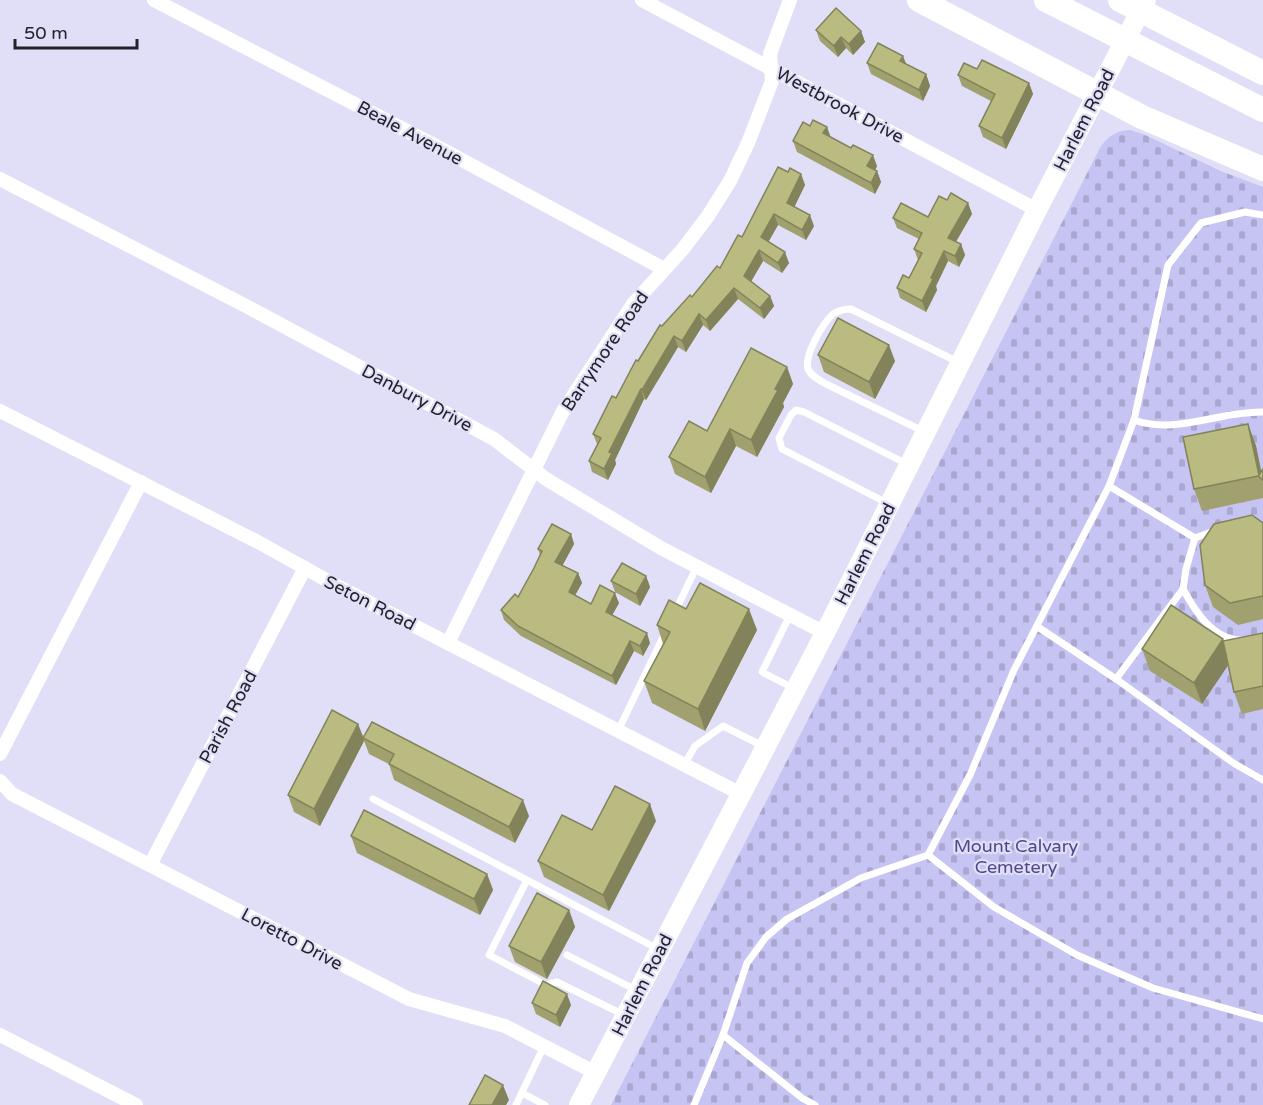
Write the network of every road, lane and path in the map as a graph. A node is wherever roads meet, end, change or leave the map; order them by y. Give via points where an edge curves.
1 (154, 0) edge
2 (642, 0) edge
3 (789, 0) edge
4 (919, 0) edge
5 (1120, 0) edge
6 (1146, 0) edge
7 (1050, 2) edge
8 (772, 69) junction
9 (1263, 73) edge
10 (1097, 94) junction
11 (1263, 110) edge
12 (1263, 169) edge
13 (0, 179) edge
14 (1037, 210) junction
15 (1263, 214) edge
16 (664, 269) junction
17 (960, 363) junction
18 (0, 411) edge
19 (1263, 412) edge
20 (1134, 420) junction
21 (926, 433) junction
22 (909, 465) junction
23 (534, 470) junction
24 (141, 482) junction
25 (1109, 486) junction
26 (889, 504) junction
27 (1224, 527) edge
28 (1195, 538) junction
29 (697, 566) junction
30 (305, 568) junction
31 (1183, 589) junction
32 (790, 615) junction
33 (672, 618) edge
34 (1038, 627) junction
35 (667, 628) edge
36 (825, 633) junction
37 (1252, 640) edge
38 (448, 643) junction
39 (1116, 679) junction
40 (796, 689) junction
41 (618, 731) junction
42 (765, 748) junction
43 (0, 754) edge
44 (684, 765) junction
45 (1263, 780) edge
46 (0, 781) edge
47 (741, 794) junction
48 (373, 798) dead end
49 (928, 855) junction
50 (150, 865) junction
51 (527, 880) junction
52 (660, 951) junction
53 (567, 954) dead end
54 (639, 991) junction
55 (626, 1016) junction
56 (1263, 1019) edge
57 (0, 1035) edge
58 (723, 1035) junction
59 (544, 1046) junction
60 (596, 1073) junction
61 (522, 1093) junction
62 (136, 1105) edge
63 (516, 1105) edge
64 (545, 1105) edge
65 (579, 1105) edge
66 (694, 1105) edge
67 (815, 1105) edge

1 - 16 street, Beale Avenue
2 - 8 street, Westbrook Drive
3 - 8 street, Barrymore Road via 770,54
4 - 10 highway
5 - 9 highway
6 - 10 main road, Harlem Road
7 - 11 highway
8 - 14 street, Westbrook Drive
8 - 16 street, Barrymore Road via 772,81 730,181 708,216
10 - 12 highway
10 - 14 main road, Harlem Road
13 - 23 street, Danbury Drive via 494,439
14 - 17 main road, Harlem Road
15 - 20 lane via 1245,212 1201,223 1168,265
16 - 23 street, Barrymore Road via 633,304 570,401
17 - 21 main road, Harlem Road
17 - 21 lane via 851,309 833,315 811,347 808,368 813,376
18 - 24 street, Seton Road
19 - 20 lane via 1247,411 1164,427
20 - 25 lane
21 - 22 main road, Harlem Road
22 - 26 main road, Harlem Road
22 - 26 lane via 804,412 796,410 783,430 779,442 782,449
23 - 29 street, Danbury Drive
23 - 38 street, Barrymore Road
24 - 30 street, Seton Road
24 - 43 street
25 - 28 lane
25 - 34 lane
26 - 36 main road, Harlem Road
27 - 28 lane
28 - 31 lane
29 - 32 street, Danbury Drive
29 - 33 lane
30 - 38 street, Seton Road
30 - 50 street, Parish Road
31 - 37 lane via 1198,615 1220,634
31 - 39 lane
32 - 36 street, Danbury Drive
32 - 40 lane via 762,672
34 - 39 lane
34 - 49 lane via 1014,670 970,775
35 - 41 lane
36 - 40 main road, Harlem Road
38 - 41 street, Seton Road
39 - 45 lane
40 - 42 main road, Harlem Road
41 - 44 street, Seton Road
42 - 44 lane via 723,726 695,746
42 - 47 main road, Harlem Road
44 - 47 street, Seton Road
46 - 50 street, Loretto Drive via 12,794
47 - 52 main road, Harlem Road
48 - 51 lane
49 - 56 lane via 994,908 1077,955 1153,988
49 - 58 lane via 861,878 780,925 747,963
50 - 59 street, Loretto Drive via 409,999 505,1026
51 - 52 lane
51 - 55 lane via 489,955 546,985 557,982
52 - 54 main road, Harlem Road
53 - 54 lane
54 - 55 main road, Harlem Road
55 - 60 main road, Harlem Road
57 - 62 street
58 - 66 lane
58 - 67 lane
59 - 60 street, Loretto Drive
59 - 61 lane
60 - 65 main road, Harlem Road
61 - 63 lane
61 - 64 lane

